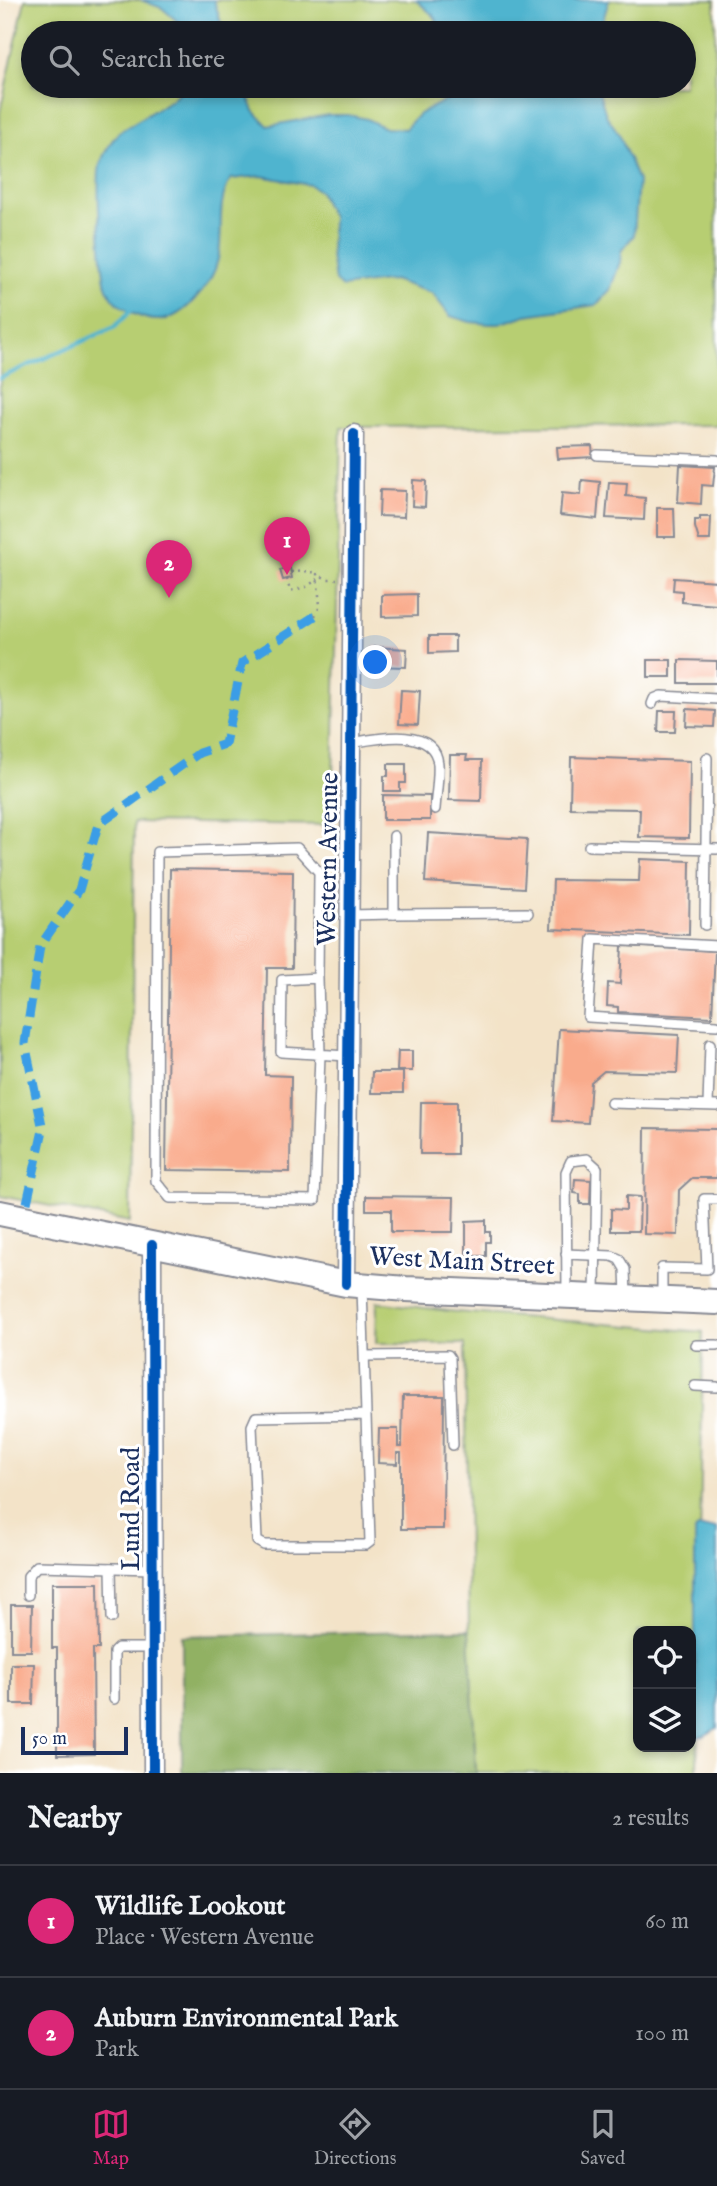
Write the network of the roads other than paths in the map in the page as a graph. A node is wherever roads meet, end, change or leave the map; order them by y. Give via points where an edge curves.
1 (354, 434) dead end
2 (597, 455) dead end
3 (717, 460) edge
4 (717, 699) edge
5 (652, 704) dead end
6 (351, 743) junction
7 (707, 758) dead end
8 (435, 809) dead end
9 (394, 836) dead end
10 (589, 846) dead end
11 (712, 849) edge
12 (528, 913) dead end
13 (394, 914) junction
14 (349, 915) junction
15 (705, 925) dead end
16 (717, 946) edge
17 (318, 978) junction
18 (717, 1025) edge
19 (710, 1044) dead end
20 (320, 1054) junction
21 (348, 1056) junction
22 (611, 1103) dead end
23 (713, 1106) edge
24 (717, 1199) edge
25 (1, 1218) edge
26 (152, 1245) junction
27 (566, 1254) junction
28 (596, 1256) junction
29 (354, 1284) junction
30 (567, 1296) junction
31 (594, 1297) junction
32 (626, 1298) junction
33 (662, 1300) junction
34 (717, 1302) edge
35 (696, 1345) dead end
36 (717, 1345) edge
37 (365, 1356) junction
38 (695, 1386) dead end
39 (717, 1387) edge
40 (366, 1415) junction
41 (453, 1445) dead end
42 (111, 1568) junction
43 (153, 1569) junction
44 (28, 1595) dead end
45 (112, 1618) dead end
46 (153, 1648) junction
47 (114, 1699) dead end
48 (150, 1772) edge

1 - 6 street, Western Avenue
2 - 3 lane
4 - 5 lane via 661,696
6 - 8 lane via 386,736 424,743 438,762
6 - 14 street, Western Avenue
7 - 11 lane
9 - 13 lane
10 - 11 lane
11 - 15 lane
12 - 13 lane
13 - 14 lane
14 - 21 street, Western Avenue
16 - 18 lane via 593,939 589,1017
17 - 20 lane
17 - 20 lane via 282,980 281,1052
17 - 20 lane via 319,872 297,848 157,852 156,1181 170,1198 315,1200
19 - 23 lane
20 - 21 lane
21 - 29 street, Western Avenue
22 - 23 lane
24 - 33 lane via 705,1199 707,1269 662,1268
25 - 26 main road, West Main Street
26 - 29 main road, West Main Street
26 - 43 street, Lund Road
27 - 28 lane
27 - 28 lane via 566,1172 578,1158 597,1168
27 - 30 lane
28 - 31 lane
28 - 32 lane via 612,1256 622,1262
29 - 30 main road, West Main Street
29 - 37 lane
30 - 31 main road, West Main Street
31 - 32 main road, West Main Street
32 - 33 main road, West Main Street
33 - 34 main road, West Main Street
35 - 36 lane
37 - 40 lane
37 - 41 lane via 448,1355
38 - 39 lane
40 - 40 lane via 370,1542 264,1545 257,1541 252,1426 256,1417
42 - 43 lane
42 - 44 lane via 37,1566 28,1576
42 - 45 lane
43 - 46 street, Lund Road
46 - 47 lane via 118,1648 114,1652
46 - 48 street, Lund Road

